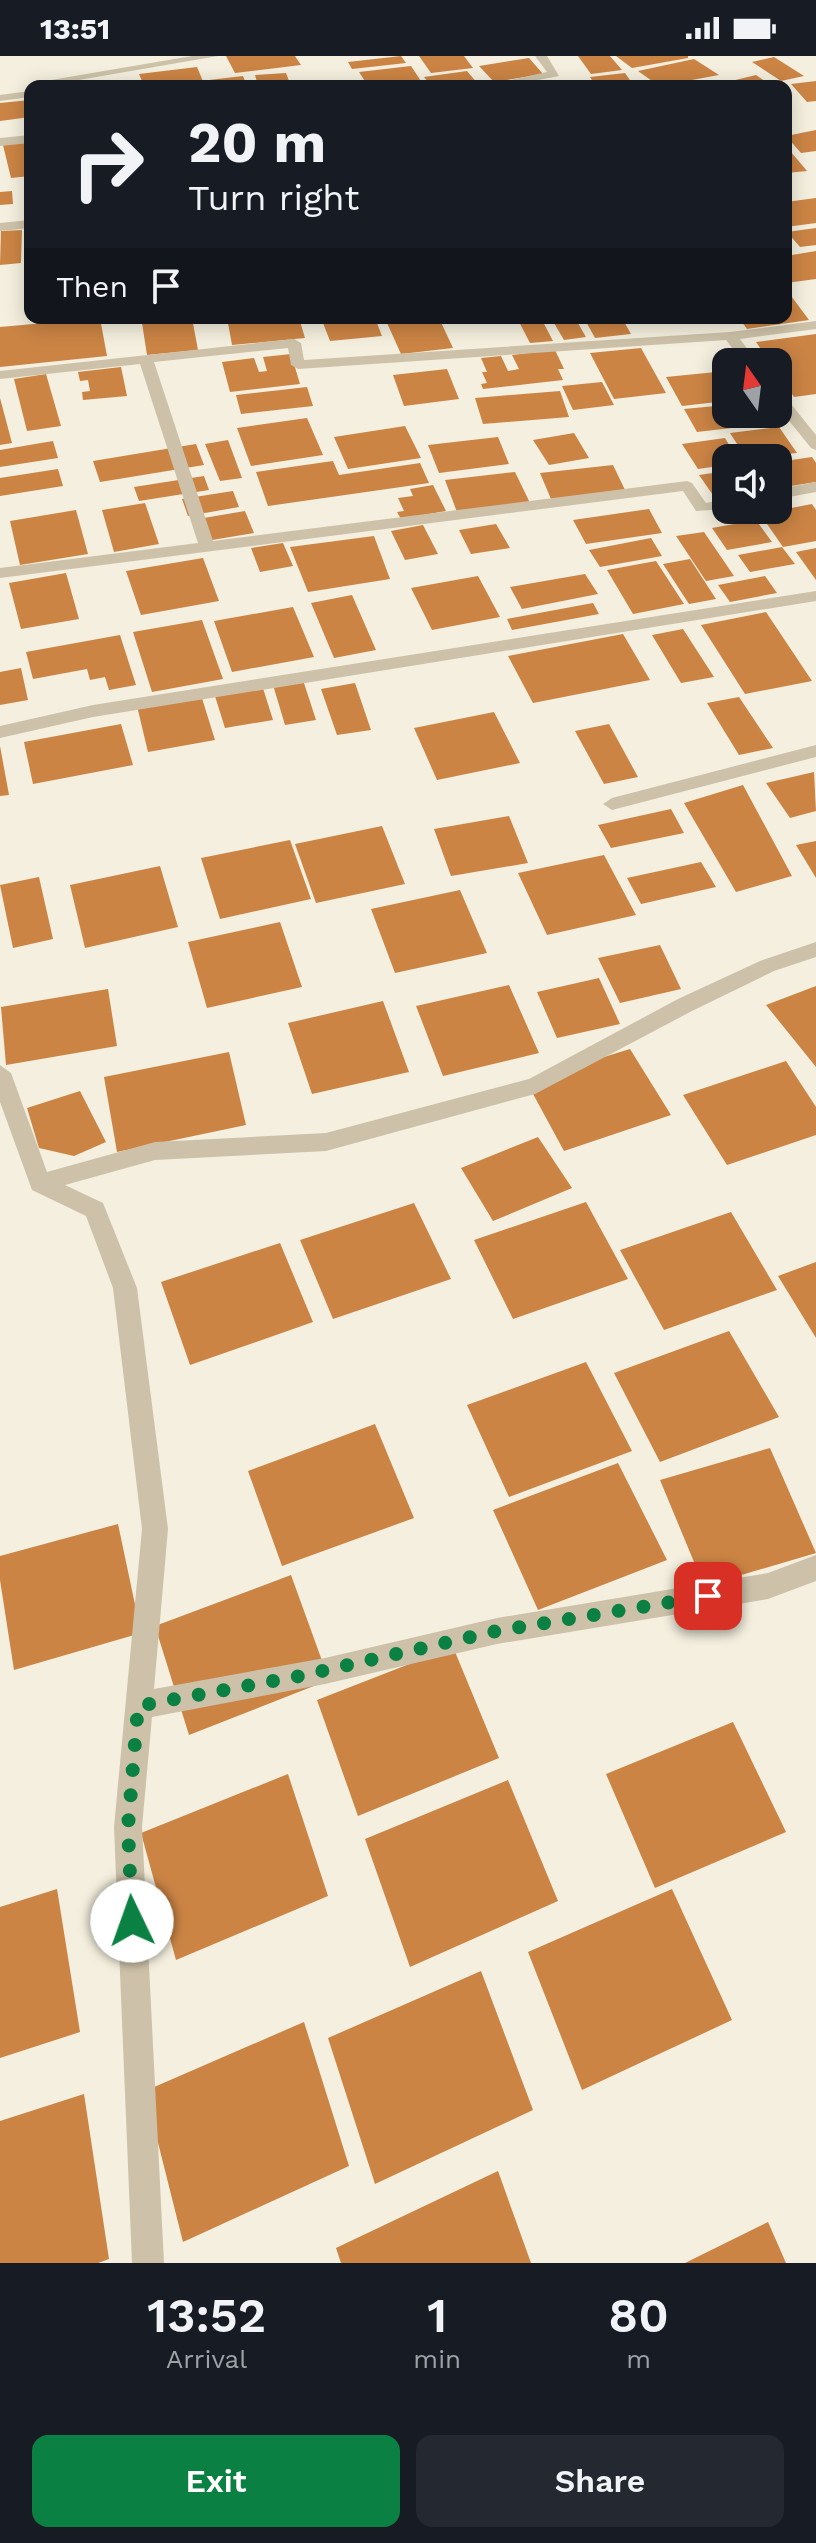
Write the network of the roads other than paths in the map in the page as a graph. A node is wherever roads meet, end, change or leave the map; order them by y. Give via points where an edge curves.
1 (212, 56) edge
2 (541, 56) edge
3 (82, 80) edge
4 (522, 80) edge
5 (24, 95) edge
6 (0, 98) edge
7 (24, 140) edge
8 (0, 142) edge
9 (24, 225) edge
10 (0, 227) edge
11 (816, 325) edge
12 (730, 336) junction
13 (739, 348) edge
14 (146, 359) junction
15 (0, 375) edge
16 (792, 415) edge
17 (816, 445) edge
18 (816, 487) edge
19 (792, 491) edge
20 (712, 506) edge
21 (207, 547) junction
22 (0, 573) edge
23 (816, 596) edge
24 (0, 732) edge
25 (816, 751) edge
26 (612, 804) dead end
27 (816, 949) edge
28 (0, 1073) edge
29 (40, 1183) junction
30 (816, 1568) edge
31 (138, 1706) junction
32 (148, 2263) edge

1 - 3 street
2 - 4 street via 555,74
5 - 6 street
7 - 8 street
9 - 10 street
11 - 12 street
12 - 13 street
12 - 14 street via 298,365 294,343
14 - 15 street
14 - 21 street
16 - 17 street
18 - 19 street
20 - 21 street via 702,508 687,486
21 - 22 street
23 - 24 street via 93,711
25 - 26 street
27 - 29 street via 685,1005 535,1086 326,1142 155,1151
28 - 29 street
29 - 31 street via 95,1210 125,1288 155,1529
30 - 31 street via 768,1586 497,1631
31 - 32 street via 128,1827

